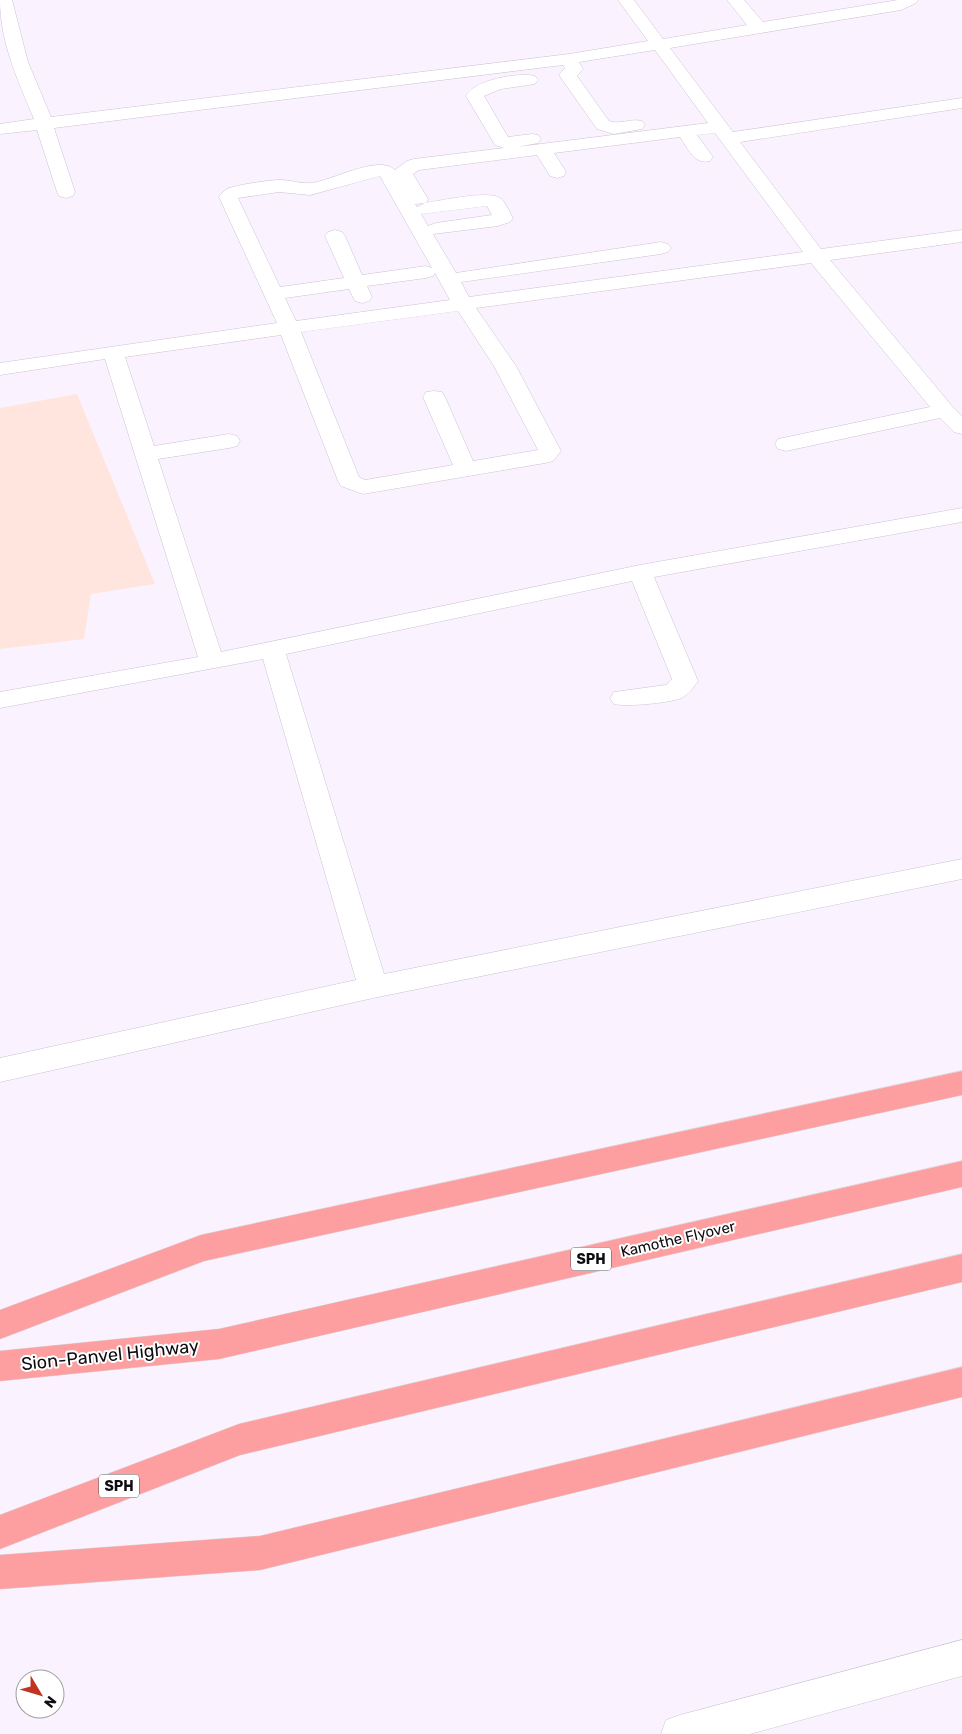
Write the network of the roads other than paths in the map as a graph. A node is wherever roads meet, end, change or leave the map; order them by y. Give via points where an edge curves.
1 (4, 0) edge
2 (647, 0) edge
3 (735, 0) edge
4 (910, 0) edge
5 (627, 1) edge
6 (759, 28) junction
7 (658, 44) junction
8 (563, 65) junction
9 (586, 73) dead end
10 (962, 103) edge
11 (44, 123) junction
12 (719, 126) junction
13 (0, 129) edge
14 (593, 131) dead end
15 (684, 131) junction
16 (542, 149) junction
17 (704, 157) dead end
18 (557, 172) dead end
19 (66, 192) dead end
20 (425, 209) junction
21 (436, 229) junction
22 (336, 236) dead end
23 (600, 236) dead end
24 (962, 236) edge
25 (661, 248) dead end
26 (613, 255) junction
27 (816, 256) junction
28 (426, 272) dead end
29 (464, 277) junction
30 (356, 282) junction
31 (629, 282) junction
32 (274, 294) junction
33 (470, 303) junction
34 (371, 317) junction
35 (289, 328) junction
36 (113, 352) junction
37 (0, 369) edge
38 (434, 397) dead end
39 (944, 412) junction
40 (962, 427) edge
41 (229, 441) dead end
42 (786, 444) dead end
43 (146, 454) junction
44 (466, 470) junction
45 (962, 515) edge
46 (640, 572) junction
47 (272, 649) junction
48 (212, 662) junction
49 (622, 698) dead end
50 (0, 700) edge
51 (962, 869) edge
52 (373, 987) junction
53 (0, 1070) edge
54 (962, 1083) edge
55 (962, 1174) edge
56 (962, 1268) edge
57 (0, 1326) edge
58 (219, 1344) joint
59 (0, 1366) edge
60 (962, 1382) edge
61 (0, 1532) edge
62 (0, 1572) edge
63 (962, 1658) edge
64 (680, 1734) edge

1 - 11 street via 20,62
2 - 5 street
3 - 6 street
4 - 6 street via 901,5
5 - 7 street
6 - 7 street
7 - 8 street
7 - 12 street
8 - 9 street
8 - 11 street
8 - 12 street via 603,125 614,129
8 - 14 street via 498,84 477,92 475,96 505,143
10 - 12 street
11 - 13 street
11 - 19 street
12 - 15 street
12 - 27 street
15 - 16 street
15 - 17 street
16 - 18 street
16 - 20 street via 414,165 403,172
20 - 21 street
20 - 21 street via 488,200 494,202 502,218
21 - 29 street
22 - 30 street
23 - 26 street
24 - 27 street
25 - 26 street
26 - 29 street
26 - 31 street
27 - 31 street
27 - 39 street
28 - 30 street
29 - 33 street
30 - 32 street
30 - 34 street
31 - 33 street
32 - 33 street via 228,197 233,193 280,186 310,188 332,184 368,170 384,170
32 - 35 street
33 - 34 street
33 - 44 street via 550,451 545,456
34 - 35 street
35 - 36 street
35 - 44 street via 349,481 363,487
36 - 37 street
36 - 43 street
38 - 44 street
39 - 40 street
39 - 42 street
41 - 43 street
43 - 48 street
45 - 46 street
46 - 47 street
46 - 49 street via 685,681 673,692
47 - 48 street
47 - 52 street
48 - 50 street
51 - 52 street
52 - 53 street
54 - 57 highway via 201,1248
55 - 58 highway, Kamothe Flyover / SPH
56 - 61 highway, SPH via 239,1440
58 - 59 highway, Sion-Panvel Highway / SPH
60 - 62 highway via 260,1553
63 - 64 street

